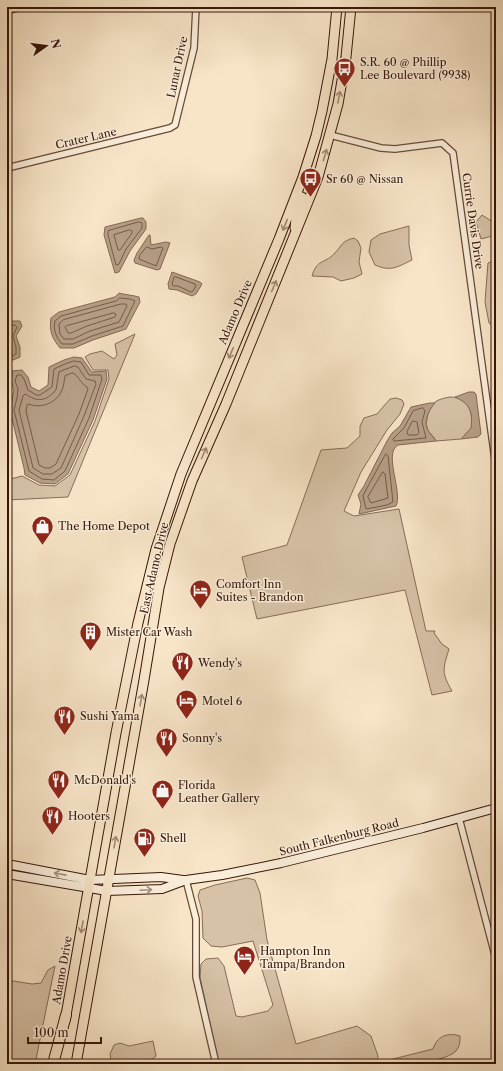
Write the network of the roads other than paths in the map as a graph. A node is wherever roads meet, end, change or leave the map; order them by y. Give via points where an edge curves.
1 (22, 7) edge
2 (196, 7) edge
3 (337, 7) edge
4 (351, 7) edge
5 (7, 11) edge
6 (335, 33) junction
7 (170, 128) joint
8 (330, 135) junction
9 (316, 136) junction
10 (7, 168) edge
11 (296, 233) junction
12 (261, 282) junction
13 (244, 321) junction
14 (260, 322) junction
15 (246, 354) junction
16 (205, 416) junction
17 (496, 467) edge
18 (173, 496) junction
19 (184, 500) junction
20 (162, 574) junction
21 (138, 623) joint
22 (496, 808) edge
23 (459, 818) junction
24 (7, 864) edge
25 (7, 874) edge
26 (108, 880) junction
27 (186, 880) junction
28 (89, 884) junction
29 (107, 891) junction
30 (496, 959) edge
31 (66, 1015) junction
32 (53, 1064) edge
33 (57, 1064) edge
34 (76, 1064) edge
35 (216, 1064) edge

1 - 5 street
2 - 7 street, Lunar Drive via 194,48 175,125
3 - 6 main road, Adamo Drive
8 -> 4 main road via 342,82
6 - 8 main road via 338,39 338,55 326,122
6 - 9 main road, Adamo Drive via 328,85
7 - 10 street, Crater Lane
11 -> 8 main road via 318,177
8 - 17 street, Currie Davis Drive via 381,148 442,144 453,153
9 - 11 main road via 317,152 298,209
9 -> 12 main road, Adamo Drive via 295,198
14 -> 11 main road
12 - 13 main road, Adamo Drive
12 - 14 main road via 256,310
13 - 15 main road via 247,327 242,344
13 -> 16 main road, Adamo Drive
14 - 15 main road, East Adamo Drive
19 -> 15 main road, East Adamo Drive
16 - 18 main road, Adamo Drive
16 - 19 main road via 206,426 181,490 181,498
18 - 20 main road via 174,506 158,561 158,568
18 - 21 main road, Adamo Drive via 156,549
19 - 20 main road, East Adamo Drive
26 -> 20 main road, East Adamo Drive
21 - 28 main road, East Adamo Drive
22 - 23 street, South Falkenburg Road
23 - 27 street, South Falkenburg Road via 281,863
23 - 30 street
28 -> 24 street, South Falkenburg Road
25 - 28 street, South Falkenburg Road
26 - 27 street, South Falkenburg Road
26 - 28 street, South Falkenburg Road
26 - 29 main road
29 -> 27 street, South Falkenburg Road via 162,889
27 - 35 street via 196,919 196,978
28 - 29 street, South Falkenburg Road
28 -> 31 main road, Adamo Drive
29 - 34 main road
31 - 32 highway
31 - 33 main road, Adamo Drive

